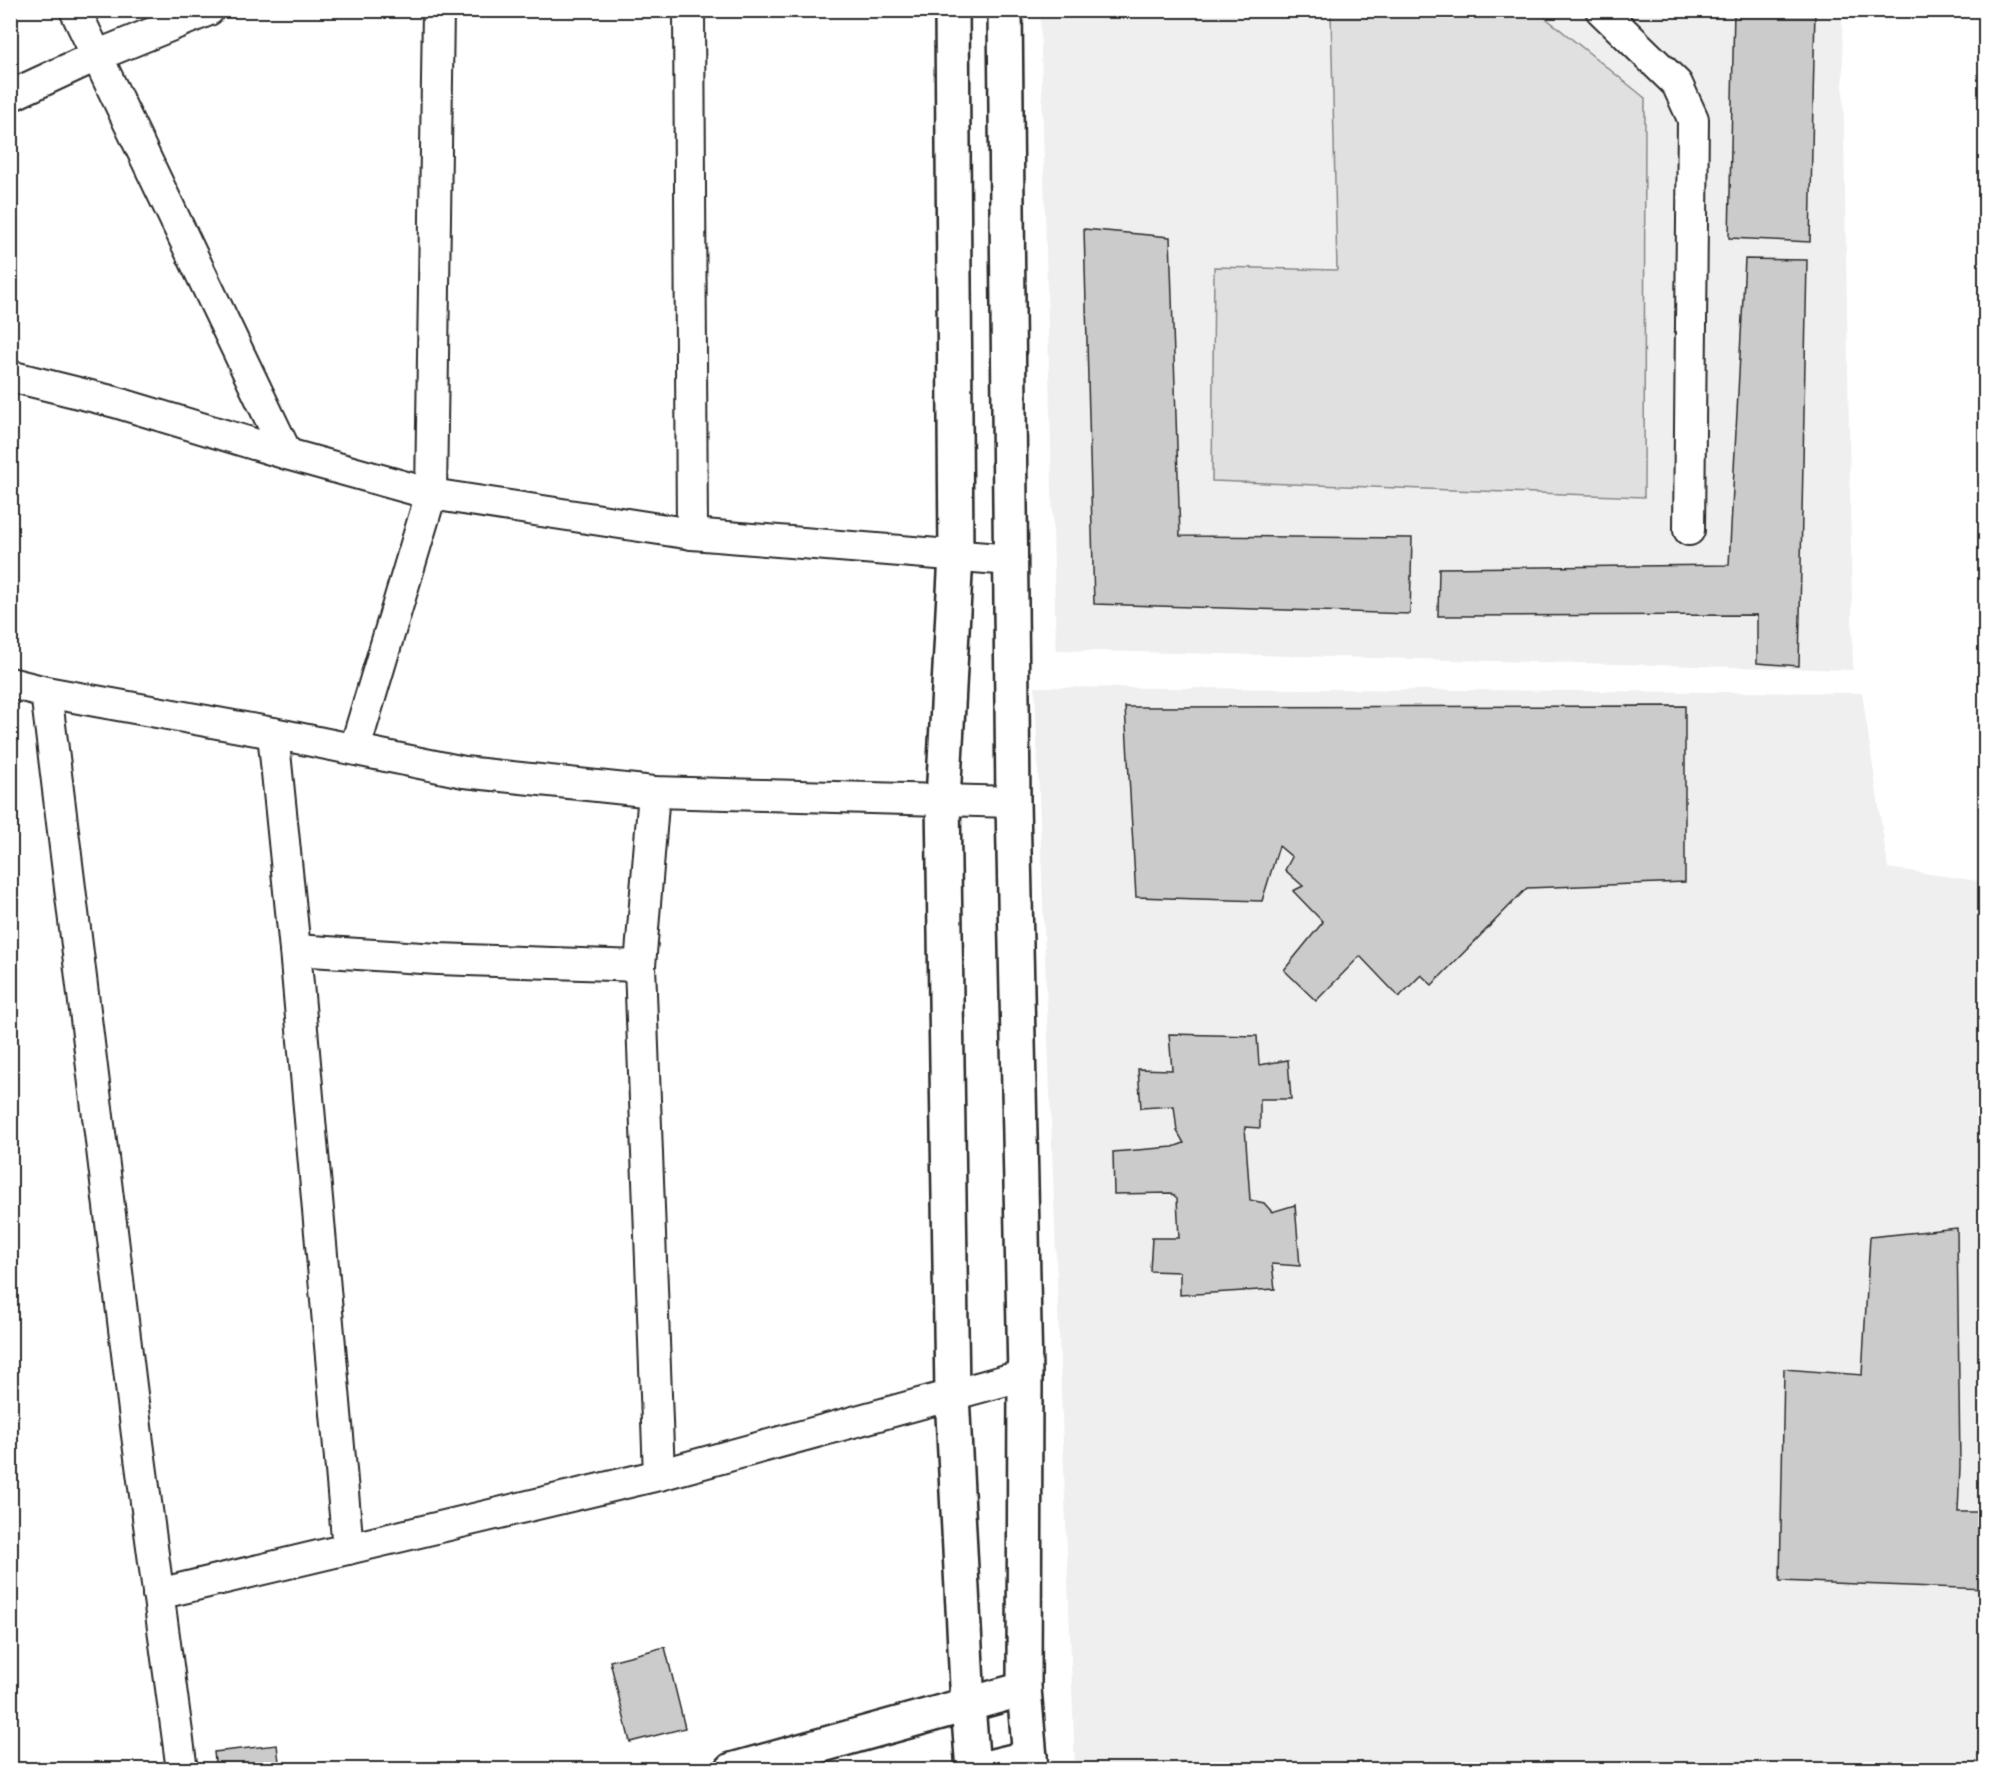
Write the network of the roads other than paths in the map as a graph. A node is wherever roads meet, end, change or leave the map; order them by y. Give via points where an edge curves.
1 (75, 10) edge
2 (209, 10) edge
3 (438, 10) edge
4 (689, 10) edge
5 (952, 10) edge
6 (1005, 10) edge
7 (1601, 10) edge
8 (96, 56) junction
9 (10, 96) edge
10 (10, 376) edge
11 (287, 454) junction
12 (431, 494) junction
13 (1689, 530) dead end
14 (692, 534) junction
15 (956, 555) junction
16 (1011, 560) junction
17 (10, 683) edge
18 (46, 692) junction
19 (273, 733) junction
20 (355, 748) junction
21 (654, 792) junction
22 (943, 800) junction
23 (1012, 802) junction
24 (295, 950) junction
25 (640, 966) junction
26 (1026, 1376) junction
27 (952, 1395) junction
28 (659, 1475) junction
29 (348, 1549) junction
30 (158, 1594) junction
31 (1024, 1689) junction
32 (968, 1705) junction
33 (1031, 1763) edge
34 (182, 1770) edge
35 (732, 1770) edge
36 (974, 1770) edge

1 - 8 street
2 - 8 street
3 - 12 street
4 - 14 street
5 - 15 street
6 - 16 street
7 - 13 street via 1677,84 1693,119
8 - 9 street
8 - 11 street
10 - 11 street via 115,402
11 - 12 street
12 - 14 street
12 - 20 street
14 - 15 street
15 - 16 street
15 - 22 street
16 - 23 street
17 - 18 street
18 - 19 street
18 - 30 street
19 - 20 street
19 - 24 street
20 - 21 street via 464,772
21 - 22 street
21 - 25 street
22 - 23 street
22 - 27 street
23 - 26 street
24 - 25 street
24 - 29 street
25 - 28 street
26 - 27 street
26 - 31 street
27 - 28 street
27 - 32 street
28 - 29 street
29 - 30 street
30 - 34 street
31 - 32 street
31 - 33 street
32 - 35 street
32 - 36 street
33 - 36 street

